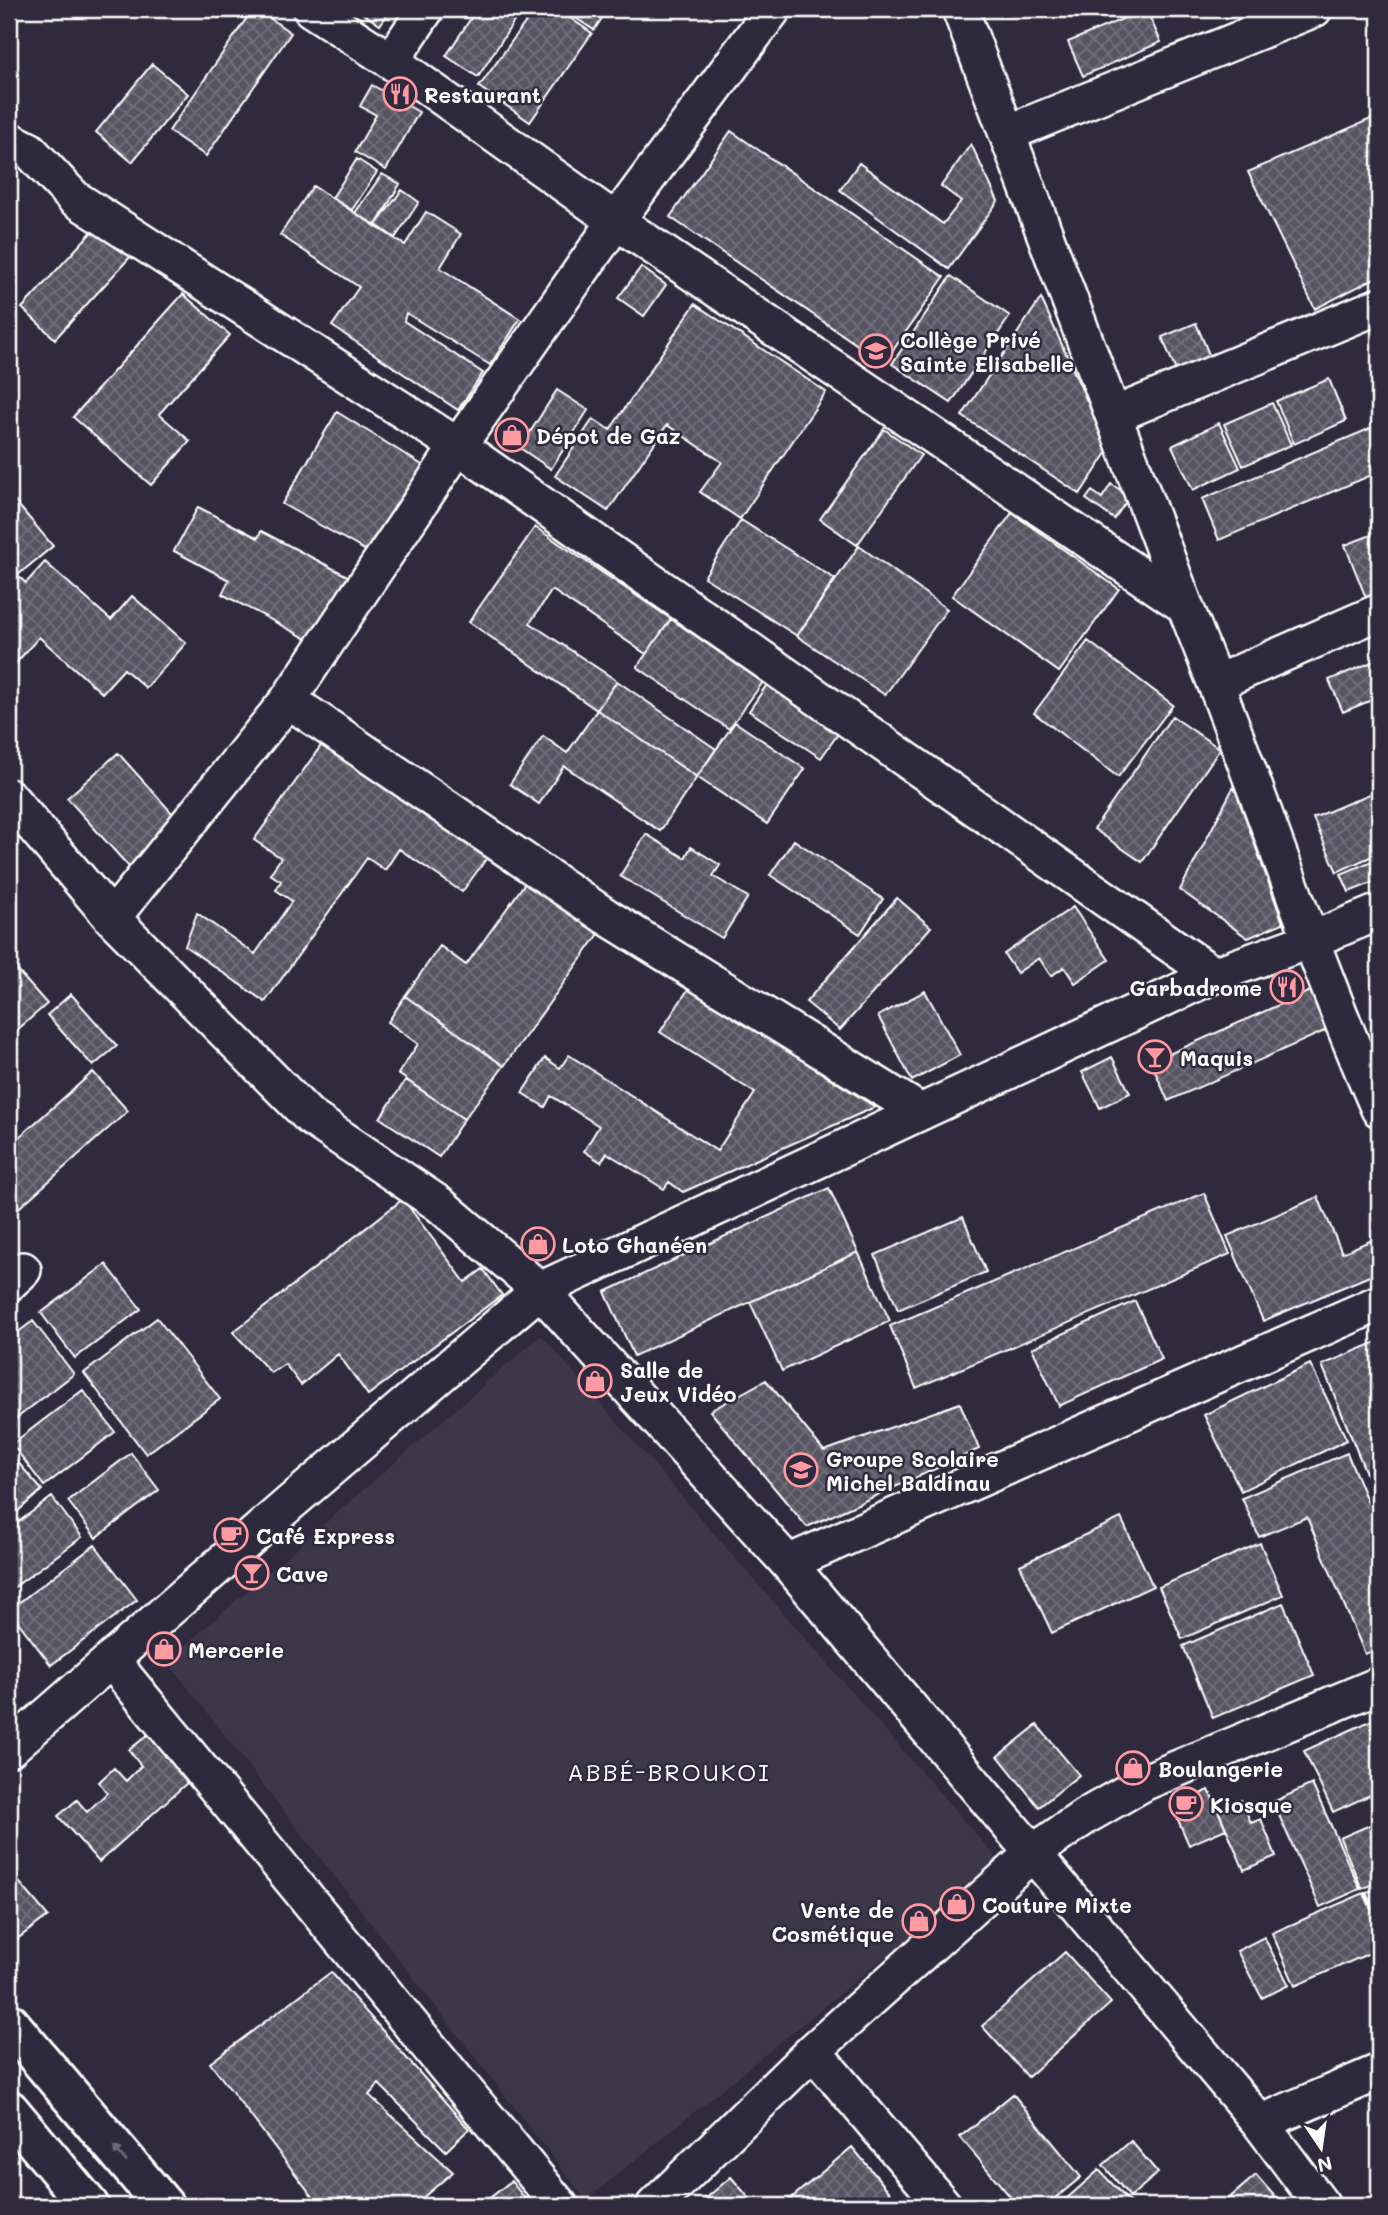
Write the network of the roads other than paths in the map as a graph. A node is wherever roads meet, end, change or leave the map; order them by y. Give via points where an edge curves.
1 (311, 9) edge
2 (426, 9) edge
3 (773, 9) edge
4 (960, 9) edge
5 (1314, 9) edge
6 (391, 61) junction
7 (1008, 133) junction
8 (9, 140) edge
9 (617, 221) junction
10 (1379, 306) edge
11 (1114, 415) junction
12 (458, 446) junction
13 (1185, 606) junction
14 (1379, 612) edge
15 (1216, 683) junction
16 (288, 700) junction
17 (9, 797) edge
18 (1379, 912) edge
19 (112, 918) junction
20 (1311, 940) junction
21 (1214, 975) junction
22 (1379, 1109) edge
23 (921, 1112) junction
24 (540, 1290) junction
25 (1379, 1303) edge
26 (788, 1563) junction
27 (111, 1660) junction
28 (1379, 1685) edge
29 (9, 1749) edge
30 (1034, 1852) junction
31 (9, 2022) edge
32 (813, 2051) junction
33 (1379, 2071) edge
34 (9, 2110) edge
35 (1260, 2123) junction
36 (89, 2206) edge
37 (164, 2206) edge
38 (561, 2206) edge
39 (654, 2206) edge
40 (944, 2206) edge
41 (1322, 2206) edge

1 - 6 street
2 - 6 street
3 - 9 street
4 - 7 street
5 - 7 street
6 - 9 street
7 - 11 street
8 - 12 street via 29,150 74,198
9 - 12 street
9 - 13 street
10 - 11 street
11 - 13 street
12 - 16 street
12 - 21 street
13 - 15 street
14 - 15 street
15 - 20 street
16 - 19 street
16 - 23 street via 607,917
17 - 19 street
18 - 20 street
19 - 24 street via 310,1116 439,1203
20 - 21 street
20 - 22 street
21 - 23 street
23 - 24 street
24 - 26 street
24 - 27 street
25 - 26 street
26 - 30 street
27 - 29 street
27 - 38 street
28 - 30 street via 1145,1782
30 - 32 street
30 - 35 street
37 -> 31 street
32 - 39 street
32 - 40 street
33 - 35 street
34 - 36 street
35 - 41 street

